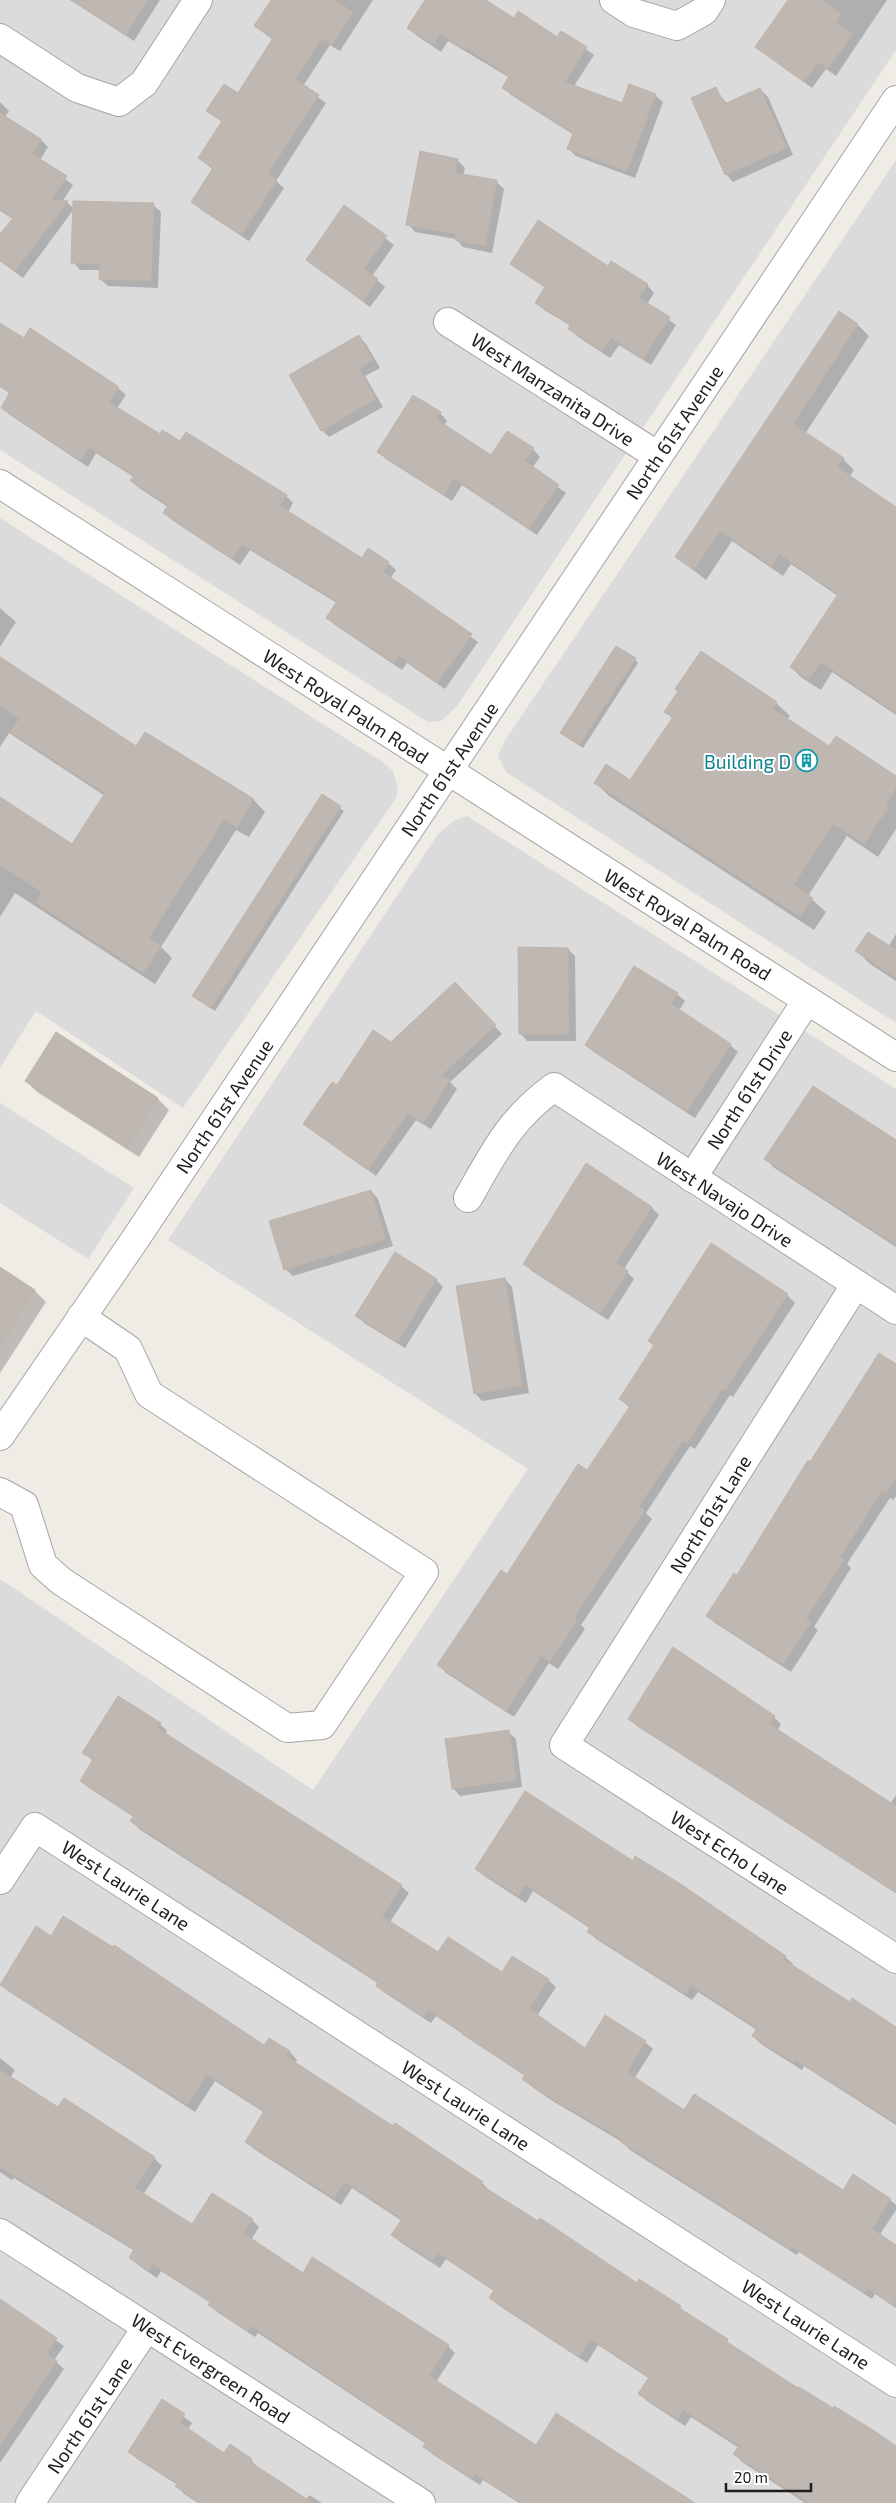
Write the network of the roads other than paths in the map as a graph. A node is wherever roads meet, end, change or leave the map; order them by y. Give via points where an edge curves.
1 (198, 0) edge
2 (614, 0) edge
3 (711, 0) edge
4 (0, 38) edge
5 (896, 100) edge
6 (448, 322) dead end
7 (658, 456) junction
8 (0, 484) edge
9 (448, 772) junction
10 (807, 1000) junction
11 (896, 1057) edge
12 (692, 1178) junction
13 (468, 1198) dead end
14 (856, 1284) junction
15 (896, 1310) edge
16 (81, 1317) junction
17 (0, 1436) edge
18 (0, 1492) edge
19 (564, 1744) joint
20 (0, 1880) edge
21 (896, 1959) edge
22 (0, 2233) edge
23 (147, 2327) junction
24 (896, 2383) edge
25 (30, 2503) edge
26 (421, 2503) edge

1 - 4 street via 144,83 120,102 77,88
2 - 3 street via 634,13 677,26 704,10
5 - 7 street, North 61st Avenue
6 - 7 street, West Manzanita Drive
7 - 9 street, North 61st Avenue
8 - 9 street, West Royal Palm Road
9 - 10 street, West Royal Palm Road
9 - 16 street, North 61st Avenue
10 - 11 street, West Royal Palm Road
10 - 12 street, North 61st Drive
12 - 13 street, West Navajo Drive via 554,1087 530,1104 508,1129
12 - 14 street, West Navajo Drive
14 - 15 street, West Navajo Drive
14 - 19 street, North 61st Lane
16 - 17 street, North 61st Avenue
16 - 18 street via 128,1349 149,1394 424,1572 322,1724 287,1728 61,1581 43,1565 24,1505
19 - 21 street, West Echo Lane
20 - 24 street, West Laurie Lane via 35,1827
22 - 23 street, West Evergreen Road
23 - 25 street, North 61st Lane
23 - 26 street, West Evergreen Road

